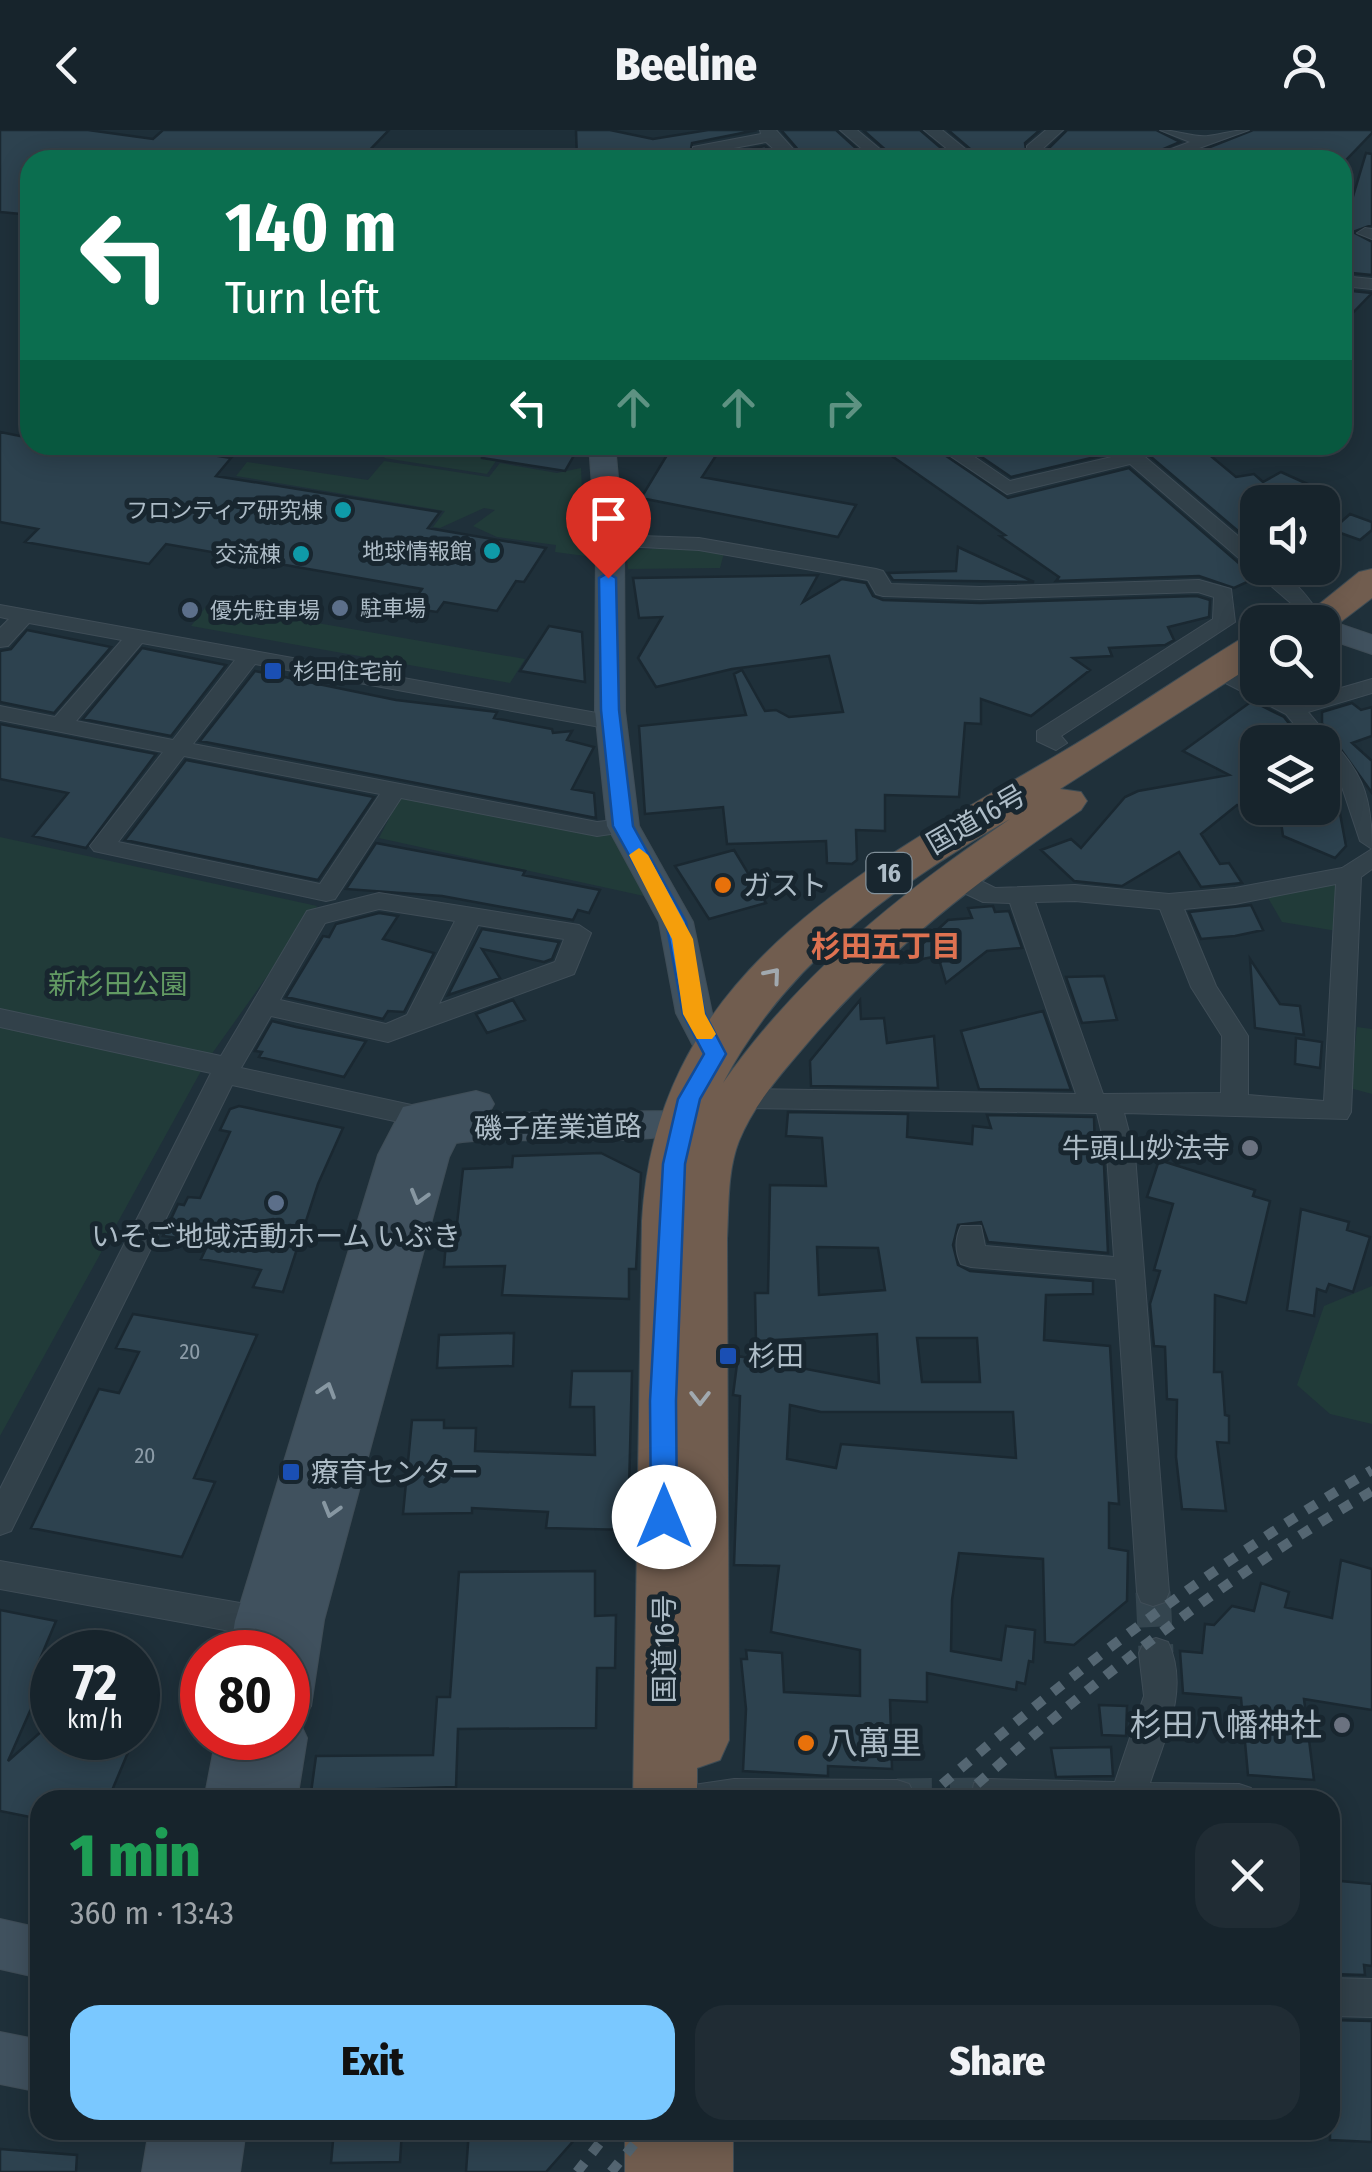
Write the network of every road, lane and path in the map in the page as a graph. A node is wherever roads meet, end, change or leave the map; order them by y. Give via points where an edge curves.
1 (848, 130) edge
2 (932, 130) edge
3 (1055, 130) edge
4 (1168, 130) edge
5 (1241, 130) edge
6 (768, 134) edge
7 (1206, 142) junction
8 (1033, 149) dead end
9 (700, 150) edge
10 (872, 150) edge
11 (958, 150) edge
12 (1181, 150) edge
13 (603, 455) edge
14 (959, 455) edge
15 (1114, 455) edge
16 (1132, 455) edge
17 (610, 541) junction
18 (1240, 549) edge
19 (1372, 580) edge
20 (1282, 585) edge
21 (1303, 605) edge
22 (1338, 605) edge
23 (0, 611) edge
24 (24, 615) junction
25 (1340, 633) edge
26 (136, 637) junction
27 (0, 641) edge
28 (1372, 645) edge
29 (248, 658) junction
30 (1340, 658) edge
31 (1372, 664) edge
32 (1240, 670) edge
33 (1240, 671) edge
34 (1372, 686) edge
35 (1289, 705) edge
36 (1294, 709) junction
37 (0, 714) edge
38 (611, 722) junction
39 (60, 725) junction
40 (1056, 743) dead end
41 (178, 748) junction
42 (1362, 774) edge
43 (394, 790) junction
44 (623, 826) junction
45 (1372, 841) edge
46 (1372, 856) edge
47 (1349, 874) junction
48 (954, 878) junction
49 (1020, 896) junction
50 (1169, 902) junction
51 (472, 914) junction
52 (262, 1005) junction
53 (0, 1018) edge
54 (417, 1021) junction
55 (226, 1071) junction
56 (706, 1094) junction
57 (1234, 1102) junction
58 (1100, 1103) junction
59 (430, 1124) junction
60 (970, 1234) dead end
61 (1129, 1269) junction
62 (0, 1521) edge
63 (0, 1576) edge
64 (1153, 1592) tunnel mouth
65 (227, 1630) edge
66 (258, 1630) edge
67 (299, 1630) edge
68 (1156, 1654) tunnel mouth
69 (235, 1760) edge
70 (279, 1760) edge
71 (230, 1790) edge
72 (274, 1790) edge
73 (685, 1790) edge
74 (1130, 1790) edge
75 (0, 1944) edge
76 (30, 1951) edge
77 (1340, 1997) edge
78 (1372, 1998) edge
79 (0, 2058) edge
80 (30, 2064) edge
81 (174, 2140) edge
82 (218, 2140) edge
83 (661, 2140) edge
84 (697, 2140) edge
85 (169, 2172) edge
86 (213, 2172) edge
87 (660, 2172) edge
88 (697, 2172) edge

1 - 10 street
2 - 11 street
3 - 8 street
4 - 7 street
5 - 7 street
6 - 9 street
7 - 12 street
13 - 17 street
14 - 15 street via 1008,488
16 - 18 street
17 - 38 street
17 - 40 street via 700,544 876,575 883,590 916,593 1199,586 1224,593 1224,622 1045,736
19 - 22 highway
20 - 21 street
23 - 24 street
24 - 26 street
24 - 27 street
25 - 28 street
26 - 29 street
26 - 39 street
29 - 38 street
29 - 41 street
30 - 31 street
56 -> 32 highway, 国道16号 / 16 via 776,970 858,893
33 - 48 highway, 国道16号 / 16
34 - 36 street
35 - 36 street
36 - 42 street
37 - 39 street
38 - 44 street
39 - 41 street
41 - 43 street
41 - 43 street via 102,846 326,893
42 - 45 street
43 - 44 street via 598,829
44 - 56 street via 676,922
46 - 47 street
47 - 50 street
47 - 57 street via 1337,1112
48 - 49 street via 992,896
48 - 56 highway, 国道16号 / 16 via 903,915
49 - 50 street via 1076,893
49 - 58 street
50 - 57 street via 1204,987 1236,1036
51 - 52 street via 379,901 316,916
51 - 54 street
51 - 54 street via 580,933 565,968
52 - 54 street via 388,1033
52 - 55 street
53 - 55 street
55 - 59 street
55 - 62 street
56 - 58 street via 920,1104
56 - 59 street, 磯子産業道路 via 472,1126
56 - 73 highway, 国道16号 via 669,1239 663,1401
57 - 58 street
58 - 61 street via 1120,1155
66 -> 59 street via 397,1155
59 -> 67 street, 磯子産業道路 via 430,1157
60 - 61 street via 971,1256
61 - 64 street
63 - 65 street
68 - 74 street via 1160,1696
69 - 71 street
70 - 72 street
75 - 76 street
77 - 78 street
79 - 80 street
81 - 85 street
82 - 86 street
83 - 87 highway
84 - 88 highway

